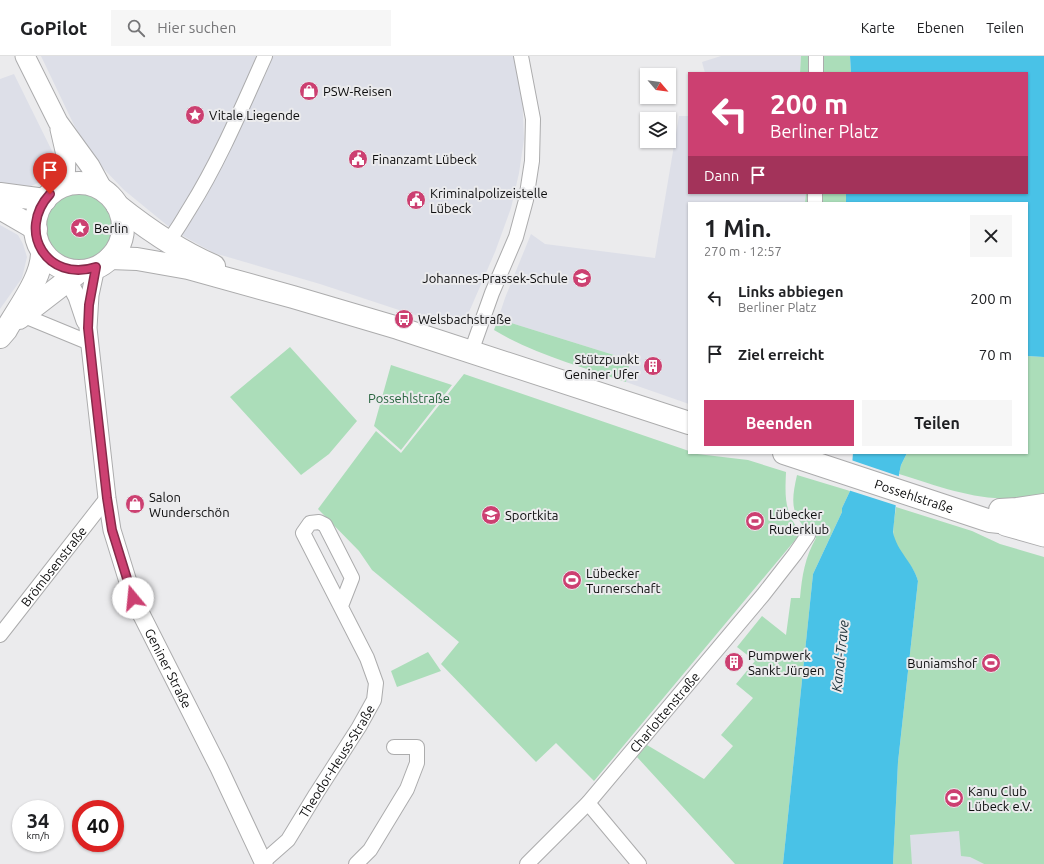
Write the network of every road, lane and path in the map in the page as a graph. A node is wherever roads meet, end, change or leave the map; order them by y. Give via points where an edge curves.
1 (24, 56) edge
2 (265, 56) edge
3 (521, 56) edge
4 (816, 56) edge
5 (816, 72) edge
6 (58, 122) junction
7 (65, 185) junction
8 (0, 194) edge
9 (110, 197) junction
10 (45, 200) junction
11 (0, 208) edge
12 (36, 229) junction
13 (168, 241) junction
14 (42, 251) junction
15 (83, 268) junction
16 (293, 297) junction
17 (22, 315) junction
18 (3, 333) edge
19 (89, 335) junction
20 (471, 352) junction
21 (688, 423) edge
22 (787, 454) edge
23 (107, 498) junction
24 (1044, 505) edge
25 (955, 509) junction
26 (990, 521) junction
27 (1044, 521) edge
28 (808, 535) dead end
29 (1044, 537) edge
30 (341, 606) junction
31 (0, 635) edge
32 (394, 747) dead end
33 (588, 803) junction
34 (263, 863) edge
35 (356, 864) edge
36 (527, 864) edge
37 (639, 864) edge

1 - 6 main road
2 - 13 street via 219,158 198,196
3 - 20 street via 533,119 532,161 526,200 516,237
4 - 5 street
6 - 7 main road via 66,155
6 - 9 main road
7 - 9 main road via 91,184
7 - 10 main road
8 - 10 main road
9 - 13 main road via 143,225
9 - 15 main road via 121,214 123,223 120,242 116,251
10 - 12 main road via 39,209
11 - 12 main road
12 - 14 main road
13 - 16 main road via 209,264
14 - 15 main road via 47,257
14 - 18 main road via 41,266
15 - 16 main road via 137,259 188,268
15 - 17 main road
15 - 19 street, Geniner Straße via 89,300
15 - 19 street, Geniner Straße via 81,307
16 - 20 main road
17 - 18 main road
17 - 19 street
19 - 23 street, Geniner Straße
20 - 21 main road
22 - 25 main road, Possehlstraße
23 - 31 street, Brömbsenstraße
23 - 34 street, Geniner Straße via 112,530 133,598 219,768
24 - 25 main road via 1017,509
25 - 26 main road, Possehlstraße
26 - 27 main road
26 - 29 main road, Possehlstraße
28 - 33 street, Charlottenstraße via 795,554
30 - 30 street, Theodor-Heuss-Straße via 303,533 310,523 319,522 325,525 352,578
30 - 34 street, Theodor-Heuss-Straße via 367,658 376,683 374,700 288,840
32 - 35 street via 417,747 417,763 407,789 380,835
33 - 36 street, Charlottenstraße
33 - 37 street

